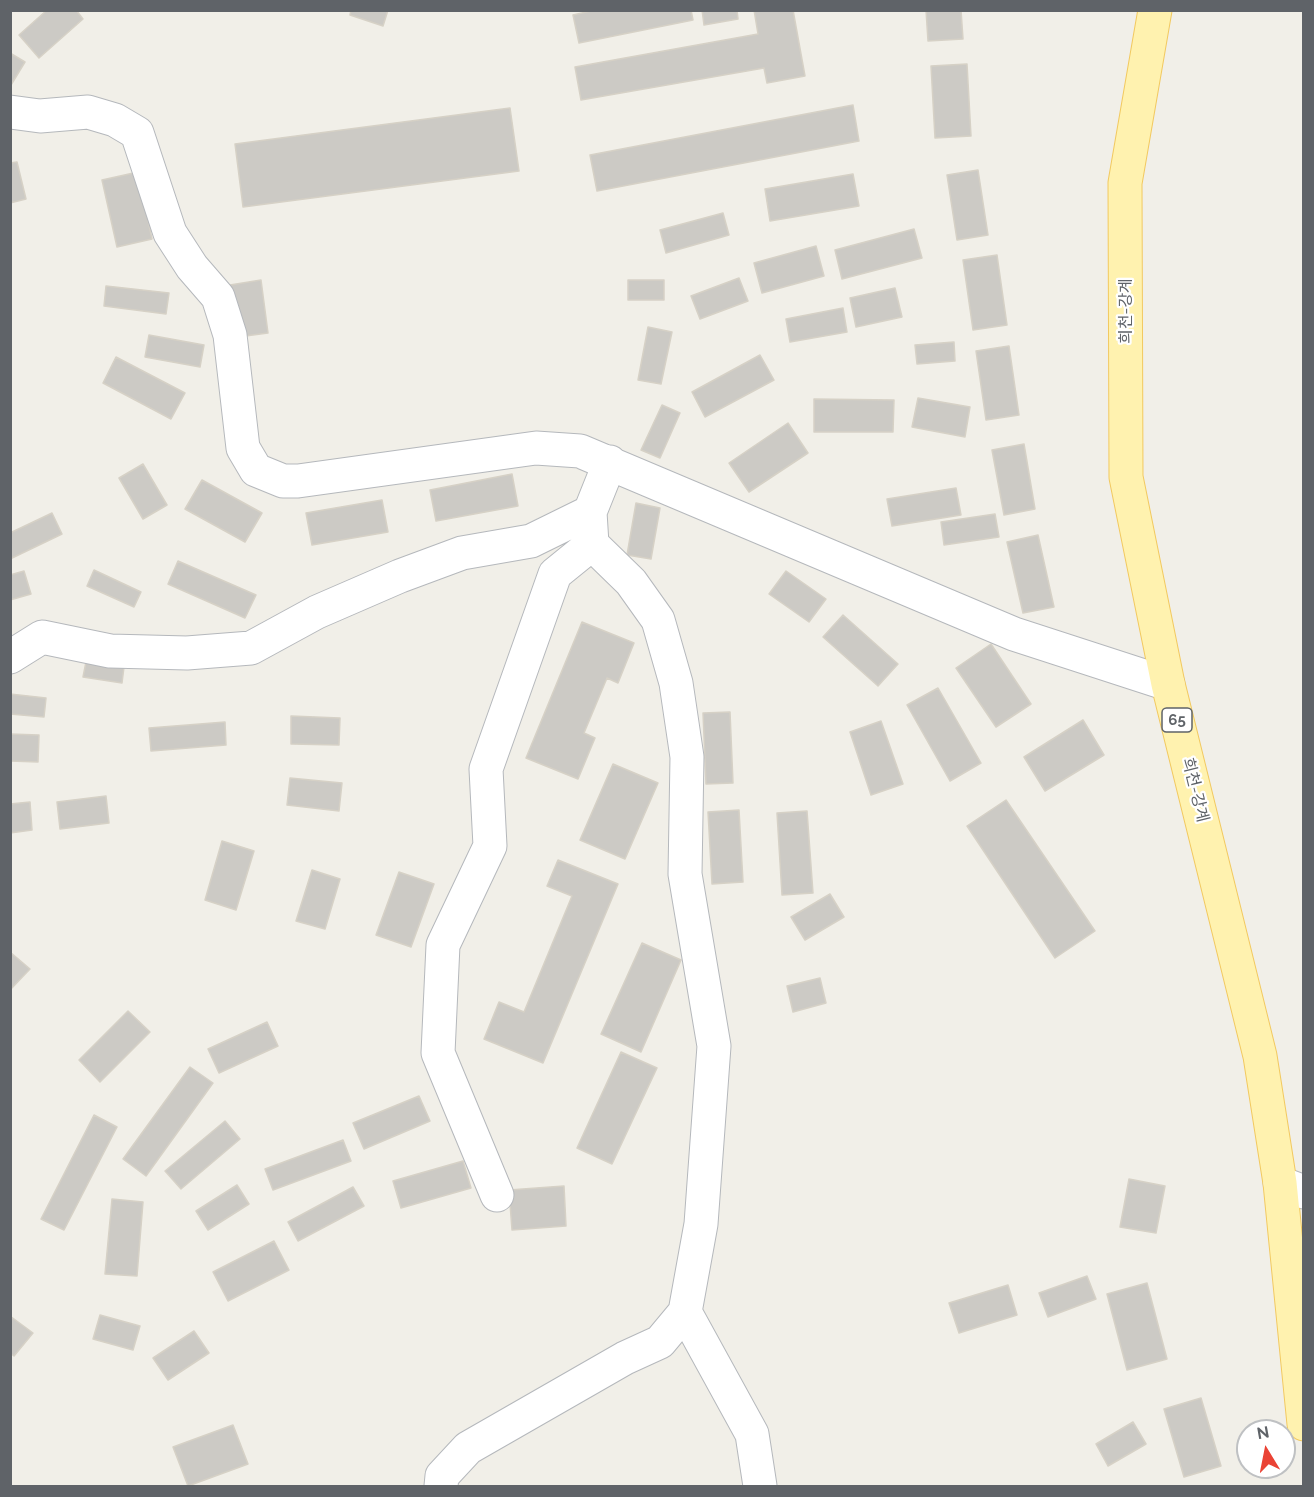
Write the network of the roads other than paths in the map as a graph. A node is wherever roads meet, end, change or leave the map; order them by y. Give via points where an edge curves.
1 (1155, 10) edge
2 (10, 112) edge
3 (610, 462) junction
4 (590, 512) junction
5 (592, 544) junction
6 (10, 657) edge
7 (1168, 684) junction
8 (1292, 1187) edge
9 (497, 1195) dead end
10 (686, 1312) junction
11 (1304, 1424) edge
12 (441, 1486) edge
13 (760, 1486) edge

1 - 7 main road, 희천-강계 / 65 via 1125,183 1126,477
2 - 3 street via 40,116 88,112 115,120 137,133 170,233 218,297 230,335 243,448 256,470 283,481 298,481 536,448 580,451
3 - 4 street
3 - 7 street via 1014,634
4 - 5 street
4 - 6 street via 531,541 462,552 400,576 317,612 251,648 187,653 110,651 42,637
5 - 9 street via 555,574 486,769 490,846 443,945 438,1053
5 - 10 street via 632,582 658,620 676,683 687,757 685,874 714,1046 701,1224
7 - 8 main road, 희천-강계 / 65
8 - 11 main road, 희천-강계 / 65
10 - 12 street via 660,1342 468,1448 442,1476
10 - 13 street via 752,1434

